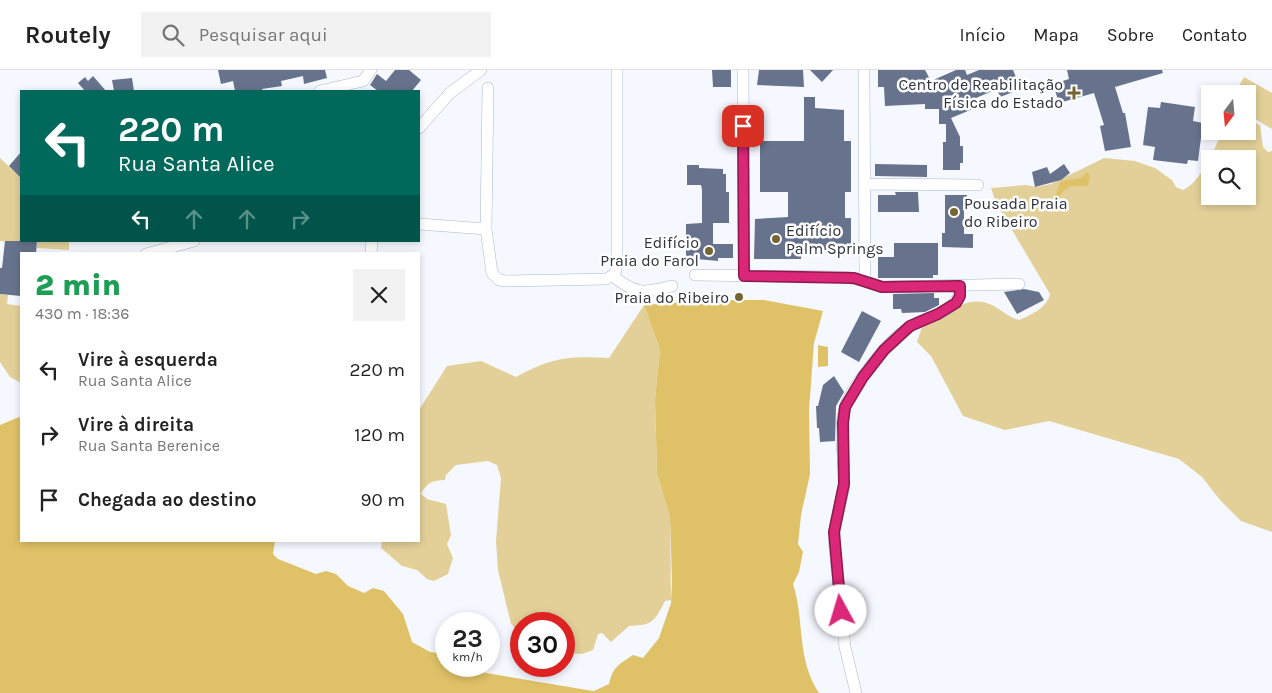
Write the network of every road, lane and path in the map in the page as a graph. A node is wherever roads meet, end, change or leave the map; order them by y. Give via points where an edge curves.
1 (371, 70) edge
2 (481, 70) edge
3 (618, 70) edge
4 (743, 70) edge
5 (864, 70) edge
6 (488, 88) dead end
7 (327, 90) edge
8 (420, 127) edge
9 (865, 184) junction
10 (978, 185) dead end
11 (420, 224) edge
12 (486, 229) junction
13 (190, 242) edge
14 (153, 252) edge
15 (695, 275) dead end
16 (613, 276) junction
17 (744, 276) junction
18 (865, 281) junction
19 (1019, 284) dead end
20 (672, 286) dead end
21 (960, 286) junction
22 (856, 693) edge

1 - 7 street via 363,81
2 - 8 street via 450,93
3 - 16 street via 617,264
4 - 17 street
5 - 9 street
6 - 12 street
9 - 10 street
9 - 18 street
11 - 12 street
12 - 16 street via 492,273 499,280 606,279
13 - 14 street
15 - 17 street
16 - 20 street via 639,291
17 - 18 street via 831,276
18 - 21 street via 882,287
19 - 21 street
21 - 22 street via 956,303 910,326 884,350 845,407 844,484 834,540 845,647

